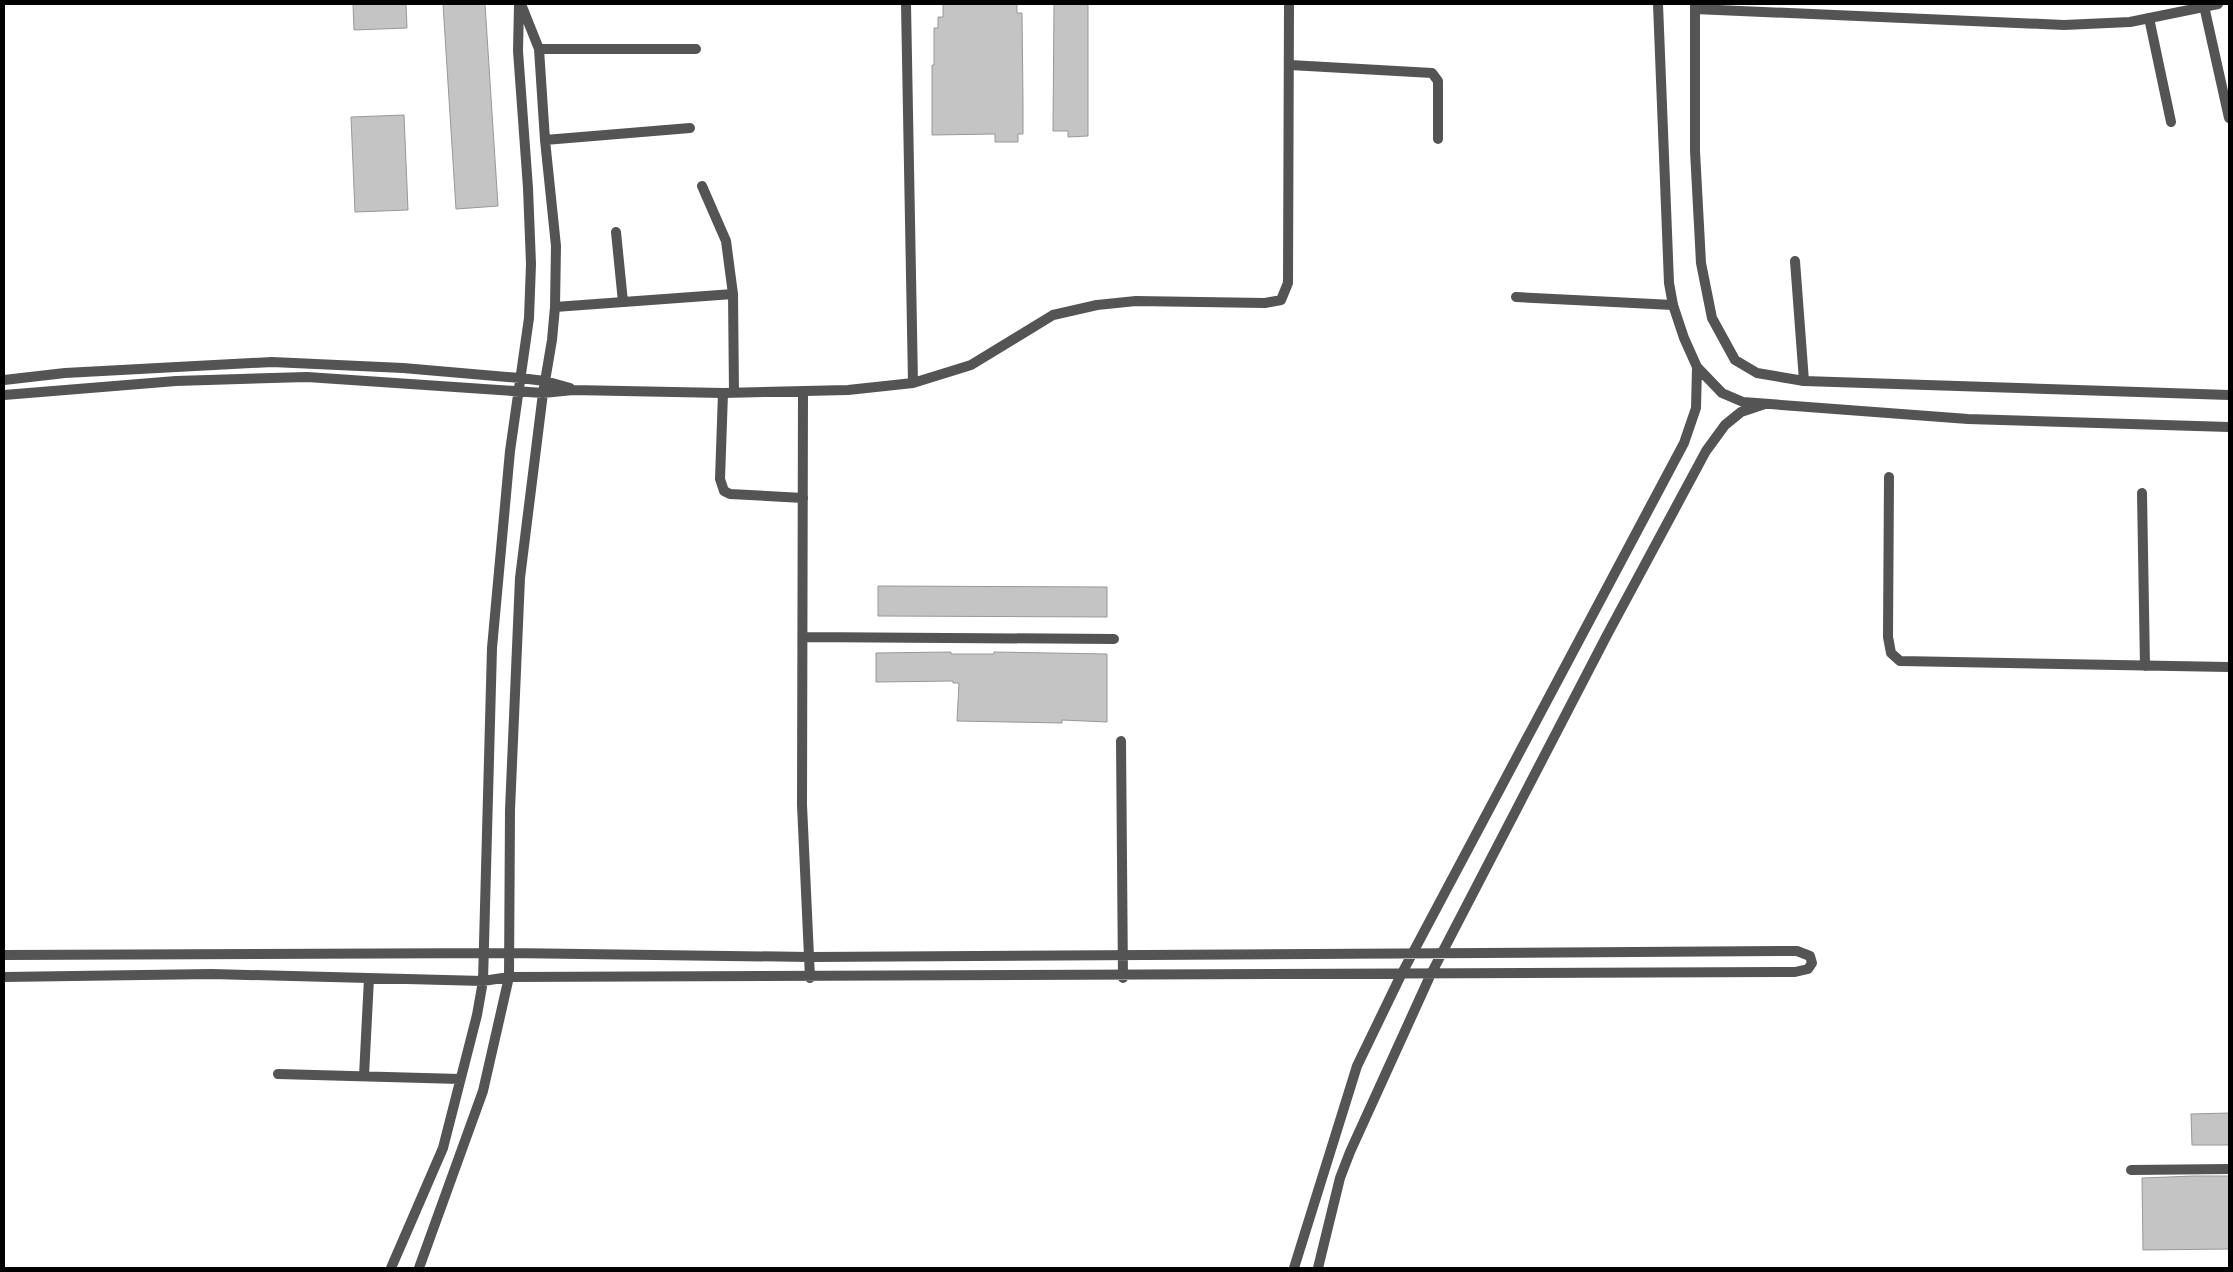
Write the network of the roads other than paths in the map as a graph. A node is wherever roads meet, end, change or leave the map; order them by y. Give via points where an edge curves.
1 (520, 4) edge
2 (906, 4) edge
3 (1289, 4) edge
4 (1658, 4) edge
5 (2218, 4) edge
6 (2204, 6) junction
7 (1695, 7) edge
8 (2149, 18) junction
9 (696, 48) dead end
10 (539, 49) junction
11 (1290, 65) junction
12 (2229, 118) edge
13 (2171, 122) dead end
14 (690, 128) dead end
15 (1438, 139) dead end
16 (545, 140) junction
17 (702, 186) dead end
18 (616, 232) dead end
19 (1795, 261) dead end
20 (732, 294) junction
21 (1516, 297) dead end
22 (623, 302) junction
23 (1673, 305) junction
24 (555, 306) junction
25 (1697, 367) junction
26 (520, 378) junction
27 (4, 380) edge
28 (545, 381) junction
29 (1804, 381) junction
30 (913, 383) junction
31 (573, 390) junction
32 (518, 391) junction
33 (803, 391) junction
34 (543, 393) junction
35 (723, 393) junction
36 (734, 393) junction
37 (4, 395) edge
38 (2229, 395) edge
39 (1765, 404) junction
40 (2229, 427) edge
41 (1889, 477) dead end
42 (2142, 493) dead end
43 (803, 498) junction
44 (803, 637) junction
45 (1114, 639) dead end
46 (2146, 666) junction
47 (2229, 667) edge
48 (1121, 741) dead end
49 (1413, 952) junction
50 (509, 953) junction
51 (1442, 953) junction
52 (484, 954) junction
53 (4, 955) edge
54 (1123, 955) junction
55 (810, 957) junction
56 (1401, 975) junction
57 (1430, 976) junction
58 (4, 977) edge
59 (509, 977) junction
60 (369, 978) junction
61 (810, 978) junction
62 (1123, 978) junction
63 (484, 981) junction
64 (278, 1074) dead end
65 (364, 1076) junction
66 (460, 1079) junction
67 (2229, 1169) edge
68 (2131, 1170) dead end
69 (390, 1268) edge
70 (419, 1268) edge
71 (1294, 1268) edge
72 (1318, 1268) edge

1 - 10 street
1 - 26 street via 518,51 531,264 529,318
2 - 30 street
3 - 11 street
4 - 23 street via 1668,283
5 - 6 street
6 - 8 street
6 - 12 street
7 - 8 street via 2064,25
7 - 29 street via 1695,151 1701,263 1712,318 1735,360 1757,374
8 - 13 street
9 - 10 street
10 - 16 street
11 - 15 street via 1432,73 1438,81
11 - 30 street via 1288,283 1282,300 1265,303 1136,301 1070,311 1053,315 971,365
14 - 16 street
16 - 24 street via 556,246
17 - 20 street via 726,241
18 - 22 street
19 - 29 street
20 - 22 street
20 - 36 street
21 - 23 street
22 - 24 street
23 - 25 street
24 - 28 street
25 - 39 street via 1722,393 1743,402
25 - 49 street via 1696,408 1684,443
26 - 27 street via 272,362 66,373
26 - 28 street
26 - 32 street
28 - 31 street
28 - 34 street
29 - 38 street
30 - 33 street
31 - 34 street
31 - 35 street
32 - 34 street
32 - 37 street via 307,377 176,381
32 - 52 street via 492,648
33 - 36 street
33 - 43 street
34 - 50 street via 520,578 510,810
35 - 36 street
35 - 43 street via 720,479 724,491
39 - 40 street via 1968,419
39 - 51 street via 1742,412 1725,425 1706,451
41 - 46 street via 1888,637 1891,653 1900,661
42 - 46 street
43 - 44 street
44 - 45 street
44 - 55 street via 802,805
46 - 47 street
48 - 54 street
49 - 51 street
49 - 54 street
49 - 56 street
50 - 52 street
50 - 55 street
50 - 59 street
51 - 57 street
51 - 57 street via 1797,951 1810,956 1812,963 1808,969 1795,972
52 - 53 street
52 - 63 street
54 - 55 street
54 - 62 street
55 - 61 street
56 - 57 street
56 - 62 street
56 - 71 street via 1357,1066
57 - 72 street via 1340,1178
58 - 60 street via 212,974
59 - 61 street
59 - 63 street
59 - 70 street via 483,1092
60 - 63 street
60 - 65 street
61 - 62 street
63 - 66 street
64 - 65 street
65 - 66 street
66 - 69 street via 442,1148
67 - 68 street

